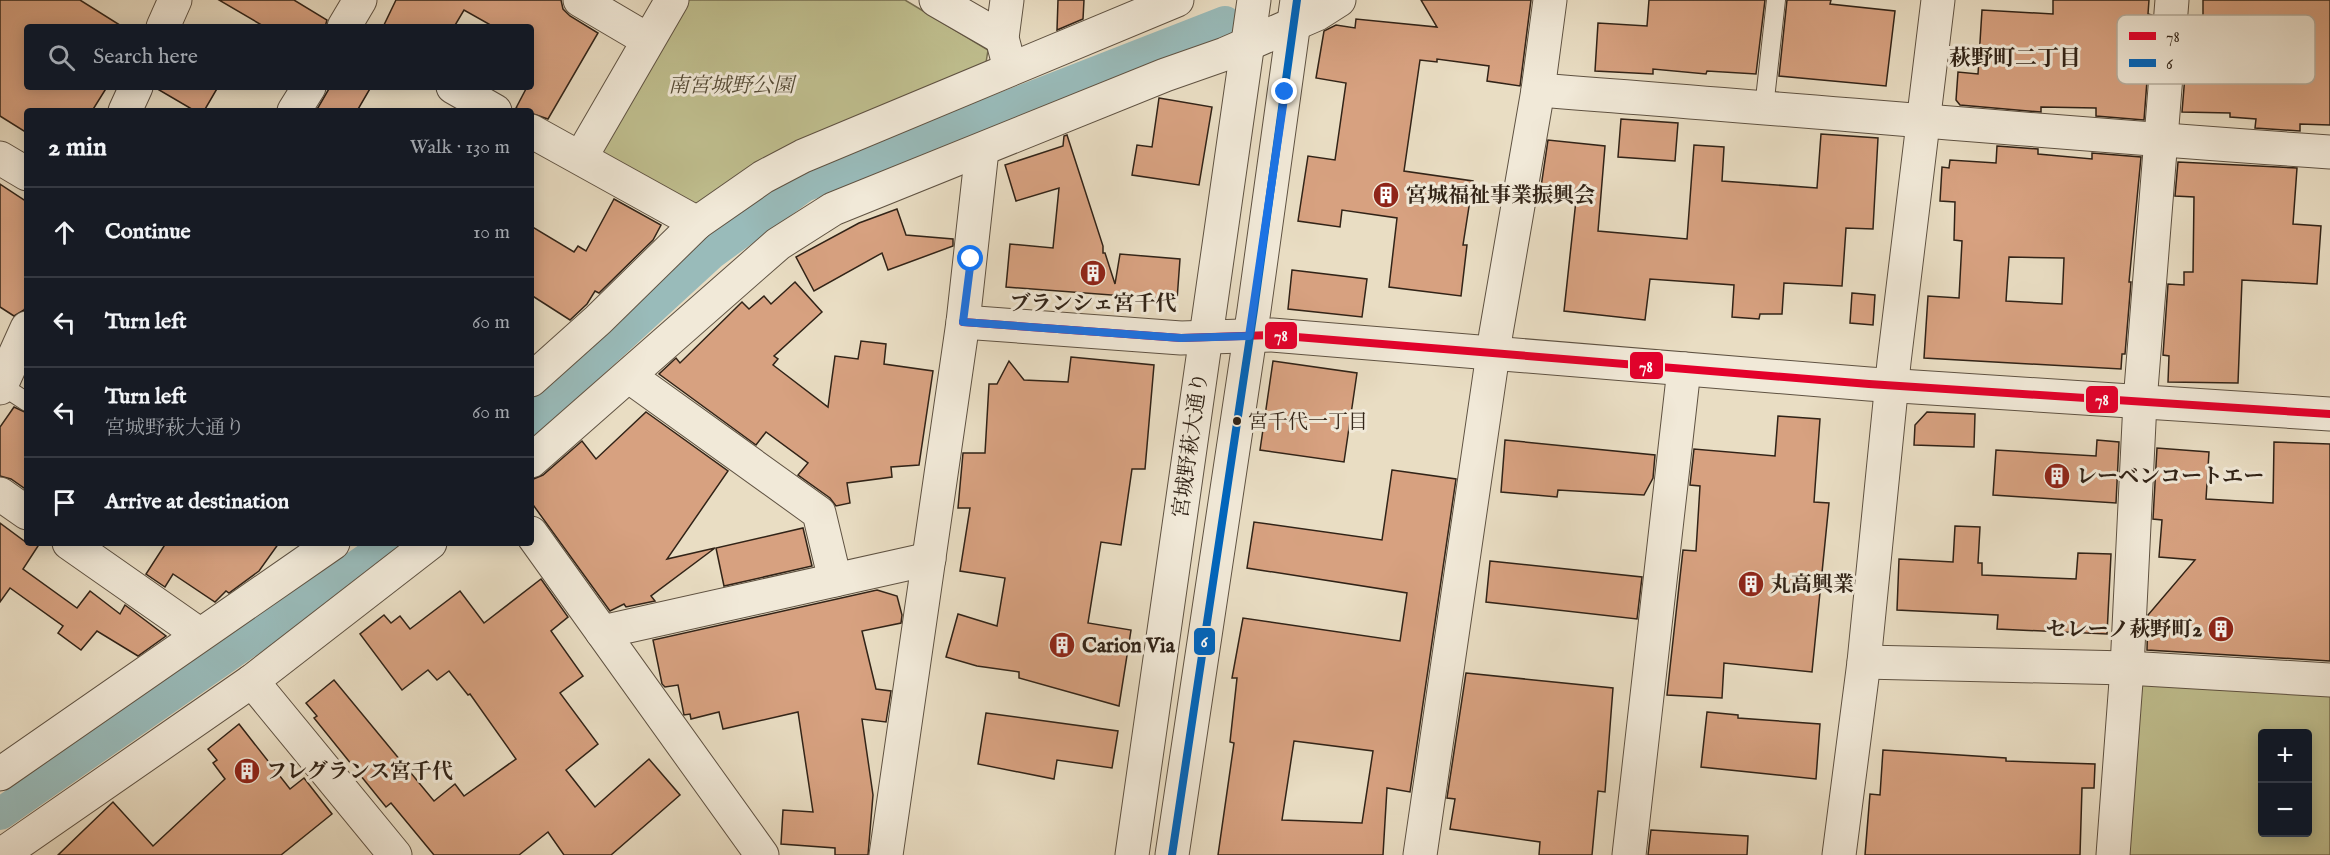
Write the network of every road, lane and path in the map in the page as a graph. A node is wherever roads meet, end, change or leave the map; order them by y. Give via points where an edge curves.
1 (175, 0) edge
2 (580, 0) edge
3 (672, 0) edge
4 (936, 0) edge
5 (1007, 0) edge
6 (1177, 0) edge
7 (1254, 0) edge
8 (1339, 0) edge
9 (1550, 0) edge
10 (1776, 0) edge
11 (1938, 0) edge
12 (2172, 0) edge
13 (1295, 12) edge
14 (2171, 15) edge
15 (164, 24) edge
16 (648, 40) junction
17 (1247, 44) junction
18 (1006, 53) junction
19 (2167, 84) edge
20 (134, 90) edge
21 (307, 90) edge
22 (458, 90) edge
23 (1538, 90) junction
24 (126, 108) edge
25 (296, 108) edge
26 (490, 108) edge
27 (1764, 108) junction
28 (1924, 123) junction
29 (534, 133) edge
30 (2163, 141) junction
31 (982, 150) junction
32 (2330, 152) edge
33 (0, 158) edge
34 (581, 158) junction
35 (24, 172) edge
36 (698, 223) junction
37 (963, 322) junction
38 (1249, 336) junction
39 (1206, 337) junction
40 (24, 339) edge
41 (1494, 355) junction
42 (1684, 369) junction
43 (534, 377) edge
44 (630, 377) junction
45 (1891, 386) junction
46 (10, 392) edge
47 (2140, 402) junction
48 (2330, 414) edge
49 (534, 458) edge
50 (0, 494) edge
51 (24, 511) edge
52 (534, 537) edge
53 (73, 546) edge
54 (329, 546) edge
55 (426, 546) edge
56 (929, 560) junction
57 (835, 580) junction
58 (602, 632) junction
59 (199, 634) junction
60 (1864, 662) junction
61 (2127, 668) junction
62 (2330, 680) edge
63 (252, 681) junction
64 (0, 774) edge
65 (1, 855) edge
66 (395, 855) edge
67 (762, 855) edge
68 (886, 855) edge
69 (1132, 855) edge
70 (1172, 855) edge
71 (1420, 855) edge
72 (1629, 855) edge
73 (1839, 855) edge
74 (2114, 855) edge

1 - 15 street
2 - 16 street
3 - 16 street
4 - 18 street
5 - 18 street
6 - 18 street
7 - 17 street, 宮城野萩大通り
8 - 13 street
9 - 23 street
10 - 27 lane
11 - 28 street
12 - 14 street
13 - 17 street
13 - 38 street, 宮城野萩大通り
16 - 34 street
17 - 31 street
17 - 39 street, 宮城野萩大通り
18 - 36 street via 762,177
19 - 30 street
20 - 24 street
21 - 25 street
22 - 26 street
23 - 27 street
23 - 41 street
27 - 28 street
28 - 30 street
28 - 45 street
29 - 34 street
30 - 32 street
30 - 47 street
31 - 37 street
31 - 44 street via 833,209 778,244
33 - 35 street
34 - 36 street
36 - 43 street
37 - 39 street
37 - 56 street
38 - 39 street
38 - 41 street
38 - 70 street, 宮城野萩大通り
39 - 69 street, 宮城野萩大通り
40 - 46 street
41 - 42 street
41 - 71 street
42 - 45 street
42 - 72 street
44 - 49 street
44 - 57 street via 819,513
45 - 47 street
45 - 60 street
47 - 48 street
47 - 61 street
50 - 51 street
52 - 58 street
53 - 59 street
54 - 59 street
55 - 63 street
56 - 57 street
56 - 68 street
57 - 58 street
58 - 67 street
59 - 64 street
60 - 61 street
60 - 73 street
61 - 62 street
61 - 74 street
63 - 65 street
63 - 66 street

